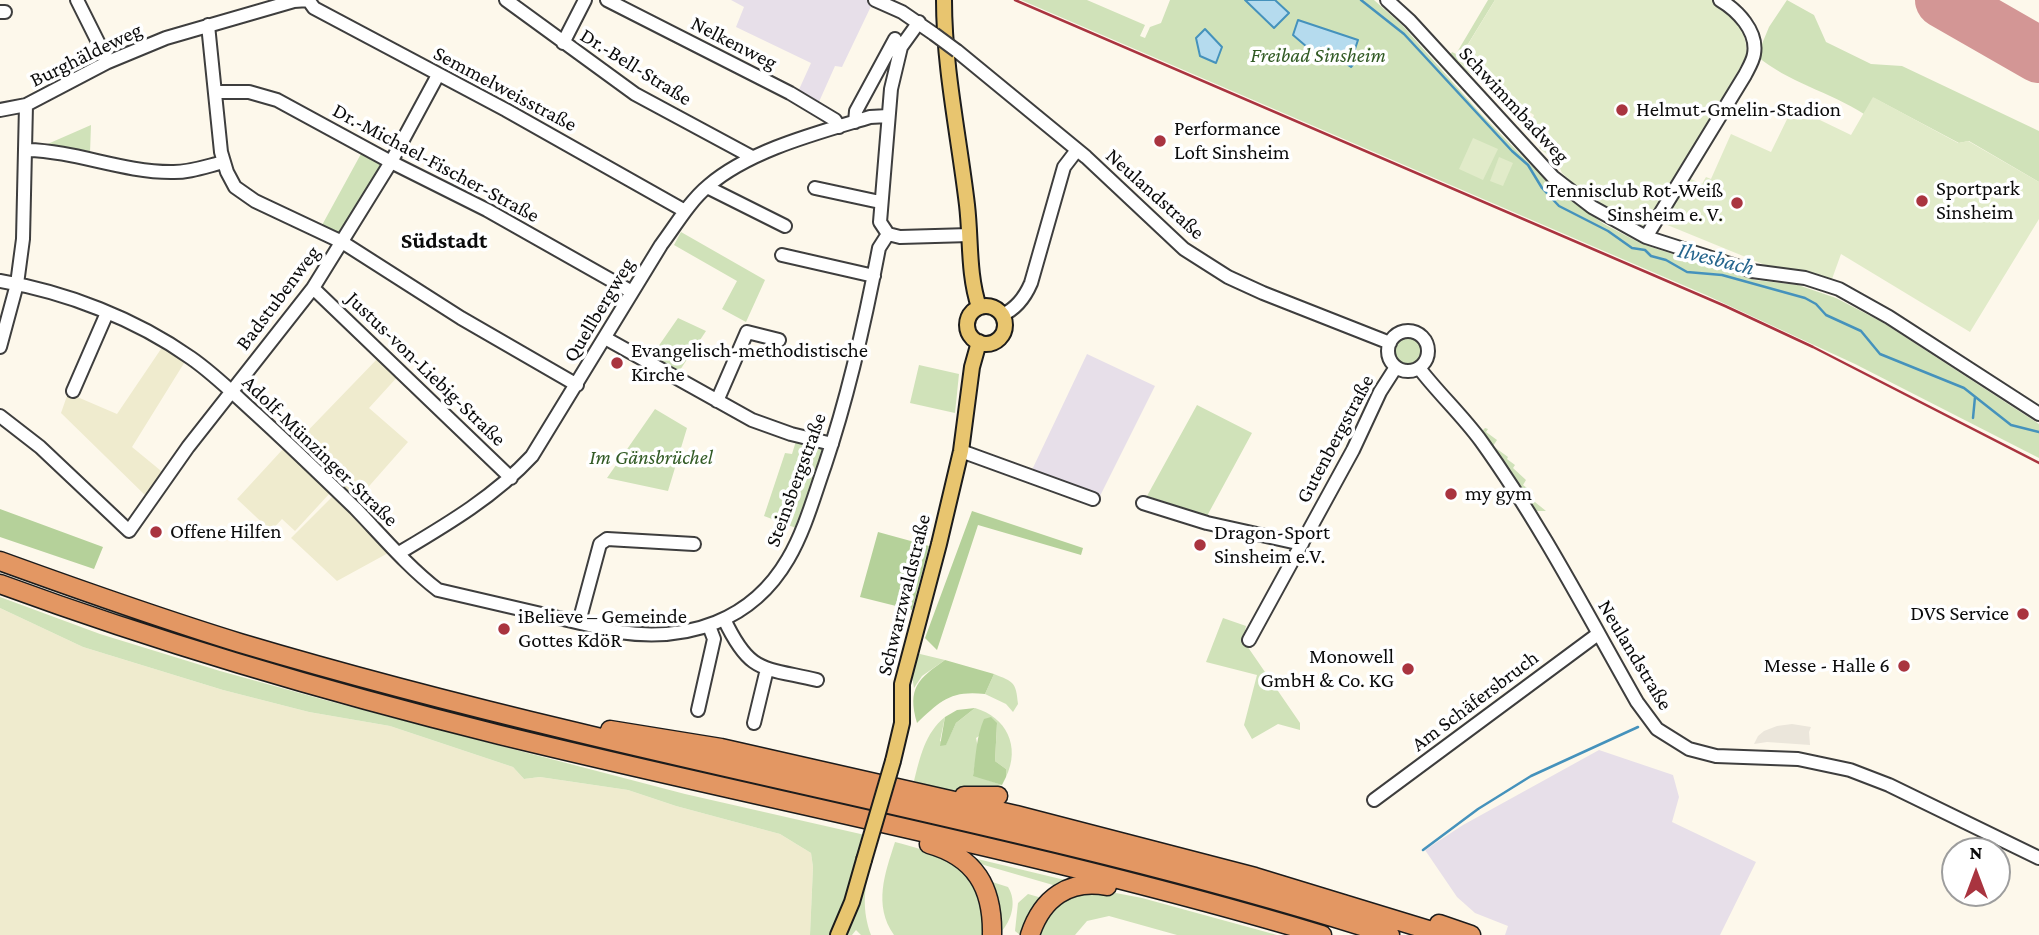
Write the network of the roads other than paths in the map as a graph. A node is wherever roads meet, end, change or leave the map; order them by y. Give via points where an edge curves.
1 (77, 0) edge
2 (309, 0) edge
3 (506, 0) edge
4 (585, 0) edge
5 (607, 0) edge
6 (875, 0) edge
7 (944, 0) edge
8 (1387, 0) edge
9 (1720, 0) edge
10 (919, 22) junction
11 (208, 25) junction
12 (895, 39) dead end
13 (563, 43) junction
14 (108, 62) junction
15 (438, 75) junction
16 (215, 92) junction
17 (26, 105) junction
18 (0, 110) edge
19 (888, 116) junction
20 (855, 122) junction
21 (839, 127) junction
22 (27, 150) junction
23 (1077, 150) junction
24 (752, 157) junction
25 (224, 162) junction
26 (391, 162) junction
27 (706, 187) junction
28 (815, 188) dead end
29 (880, 202) junction
30 (685, 211) junction
31 (785, 226) dead end
32 (888, 233) junction
33 (970, 235) junction
34 (1646, 237) junction
35 (342, 242) junction
36 (782, 255) dead end
37 (874, 276) junction
38 (0, 281) edge
39 (17, 284) junction
40 (313, 288) junction
41 (632, 292) junction
42 (979, 307) junction
43 (107, 313) junction
44 (1002, 316) junction
45 (605, 338) junction
46 (779, 340) dead end
47 (979, 342) junction
48 (1390, 344) junction
49 (0, 347) edge
50 (1396, 367) junction
51 (1419, 368) junction
52 (577, 385) junction
53 (74, 391) dead end
54 (232, 392) junction
55 (717, 401) junction
56 (2039, 414) edge
57 (0, 416) edge
58 (832, 444) junction
59 (961, 452) junction
60 (511, 478) junction
61 (1093, 499) dead end
62 (1143, 503) dead end
63 (694, 544) dead end
64 (1301, 544) junction
65 (399, 553) junction
66 (0, 561) edge
67 (0, 584) edge
68 (724, 619) junction
69 (579, 622) junction
70 (709, 626) junction
71 (1598, 634) junction
72 (1249, 640) dead end
73 (767, 668) junction
74 (817, 680) dead end
75 (698, 710) dead end
76 (754, 723) dead end
77 (578, 732) junction
78 (922, 794) junction
79 (998, 796) dead end
80 (1374, 800) dead end
81 (892, 825) junction
82 (2039, 858) edge
83 (1151, 888) junction
84 (1442, 930) edge
85 (838, 935) edge
86 (992, 935) edge
87 (1030, 935) edge
88 (1322, 935) edge
89 (1390, 935) edge
90 (1471, 935) edge

1 - 14 street
2 - 11 street, Burghäldeweg
2 - 15 street, Semmelweisstraße via 314,8
3 - 13 street, Dr.-Bell-Straße
4 - 13 street
5 - 21 street, Nelkenweg via 790,93
6 - 10 street, Neulandstraße
7 - 33 main road
8 - 34 street, Schwimmbadweg via 1553,177
9 - 34 street via 1746,24 1754,55
10 - 19 street via 898,55
10 - 23 street, Neulandstraße, bridge
11 - 14 street, Burghäldeweg
11 - 16 street
12 - 20 street via 856,111
13 - 24 street, Dr.-Bell-Straße via 635,94
14 - 17 street, Burghäldeweg
15 - 26 street, Badstubenweg
15 - 30 street, Semmelweisstraße
16 - 25 street
16 - 26 street, Dr.-Michael-Fischer-Straße via 249,92 277,100
17 - 18 street, Burghäldeweg
17 - 22 street
19 - 20 street, Quellbergweg
19 - 29 street
20 - 21 street, Quellbergweg
21 - 24 street, Quellbergweg
22 - 25 street via 52,150 131,169 174,173
22 - 39 street
23 - 44 street via 1064,167 1031,283 1022,299
23 - 48 street, Neulandstraße via 1184,250 1228,277
24 - 27 street, Quellbergweg
25 - 35 street via 236,187 254,201
26 - 35 street, Badstubenweg
26 - 41 street, Dr.-Michael-Fischer-Straße
27 - 30 street, Quellbergweg
27 - 31 street
28 - 29 street
29 - 32 street via 880,222
30 - 41 street, Quellbergweg
32 - 33 street via 900,237
32 - 37 street, Steinsbergstraße via 879,248
33 - 42 main road via 972,285
34 - 56 street, Schwimmbadweg via 1752,271 1805,278 1839,289
35 - 40 street, Badstubenweg
35 - 52 street
36 - 37 street
37 - 58 street, Steinsbergstraße
38 - 39 street, Adolf-Münzinger-Straße
39 - 43 street, Adolf-Münzinger-Straße
39 - 49 street
40 - 54 street, Badstubenweg
40 - 60 street, Justus-von-Liebig-Straße
41 - 45 street, Quellbergweg
42 - 44 main road via 992,307
42 - 47 main road via 970,314 967,326
43 - 53 street
43 - 54 street, Adolf-Münzinger-Straße via 191,358
44 - 47 main road via 999,338
45 - 52 street, Quellbergweg
45 - 55 street
46 - 55 street via 747,332
47 - 59 main road, Schwarzwaldstraße
48 - 50 street via 1388,354
48 - 51 street via 1396,335 1407,332 1422,338 1428,353
50 - 51 street via 1407,371
50 - 64 street, Gutenbergstraße
51 - 71 street, Neulandstraße via 1472,429 1500,470
52 - 60 street, Quellbergweg via 543,440
54 - 57 street, Badstubenweg via 129,531
54 - 65 street, Adolf-Münzinger-Straße
55 - 58 street via 752,420
58 - 68 street, Steinsbergstraße via 788,559 754,599
59 - 61 street
59 - 85 main road, Schwarzwaldstraße, bridge via 905,668 902,723 893,761 848,915
60 - 65 street, Quellbergweg
62 - 64 street
63 - 69 street via 607,539 600,544
64 - 72 street, Gutenbergstraße
65 - 69 street, Steinsbergstraße via 438,590
66 - 77 highway via 239,642
67 - 81 highway via 166,641 361,698 512,738
68 - 70 street, Steinsbergstraße
68 - 73 street via 743,654
69 - 70 street, Steinsbergstraße via 649,636
70 - 75 street via 714,639
71 - 80 street, Am Schäfersbruch
71 - 82 street, Neulandstraße via 1650,721 1676,743 1716,756 1798,760 1850,770
73 - 74 street
73 - 76 street
77 - 78 highway via 613,729 667,738
77 - 89 highway via 1091,851
78 - 79 highway
78 - 84 highway via 1113,839
81 - 83 highway
81 - 86 highway via 958,855 973,867 986,892
83 - 87 highway via 1091,883 1071,887 1051,901
83 - 88 highway
84 - 90 highway

